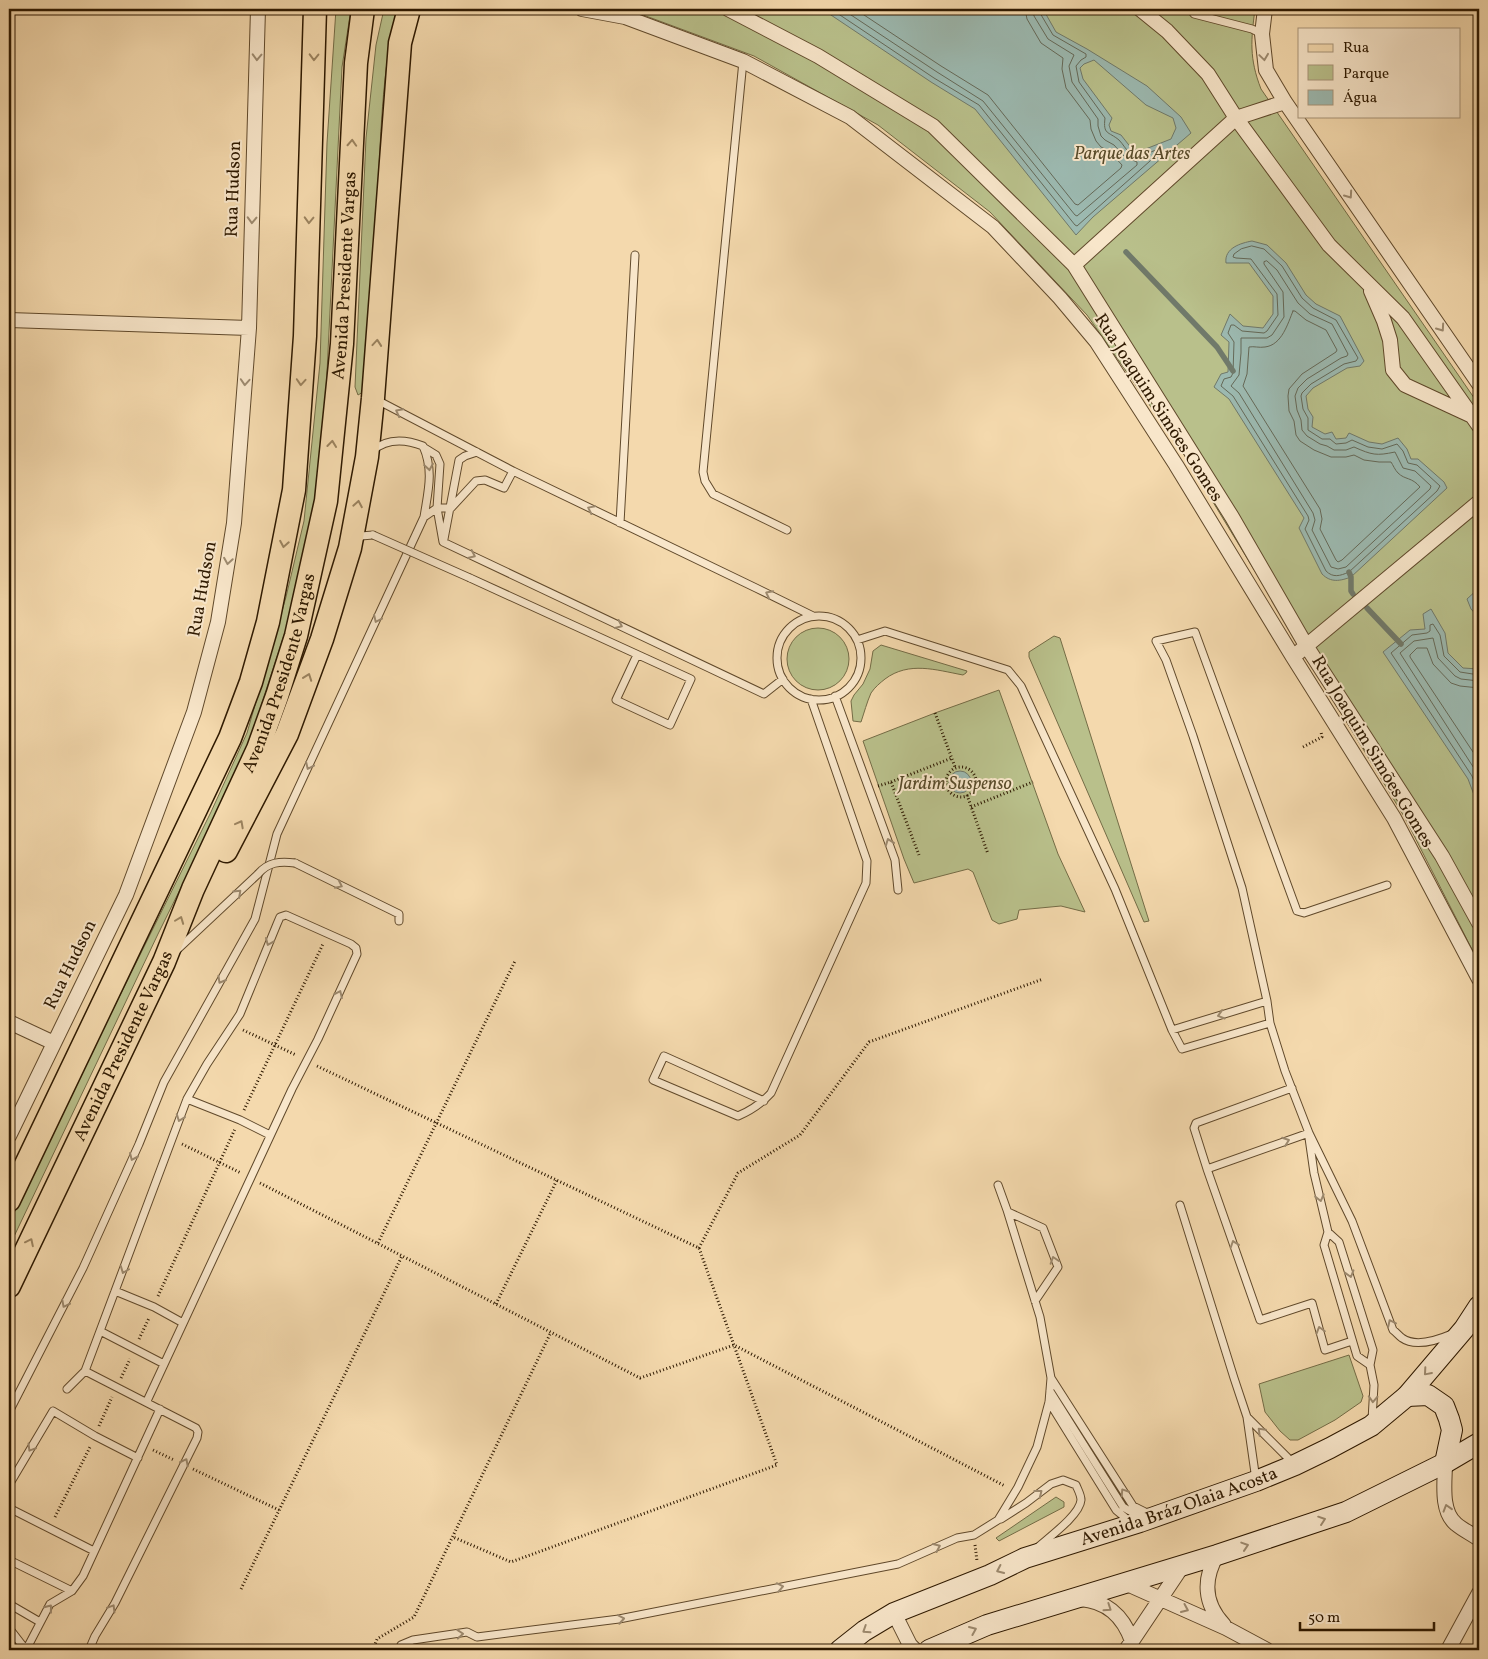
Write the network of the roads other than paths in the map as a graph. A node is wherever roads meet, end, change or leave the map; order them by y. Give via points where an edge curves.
1 (258, 9) edge
2 (315, 9) edge
3 (363, 9) edge
4 (409, 9) edge
5 (582, 9) edge
6 (730, 9) edge
7 (1140, 9) edge
8 (1190, 9) edge
9 (1265, 9) edge
10 (1262, 34) junction
11 (743, 61) junction
12 (1285, 102) junction
13 (1236, 118) junction
14 (635, 255) dead end
15 (1074, 265) junction
16 (1368, 284) junction
17 (9, 320) edge
18 (249, 328) junction
19 (1479, 384) edge
20 (373, 398) junction
21 (1476, 422) edge
22 (423, 446) junction
23 (476, 452) junction
24 (366, 456) junction
25 (513, 471) junction
26 (1479, 502) edge
27 (437, 508) junction
28 (451, 508) junction
29 (424, 517) junction
30 (620, 523) junction
31 (787, 530) dead end
32 (443, 542) junction
33 (350, 548) junction
34 (813, 616) junction
35 (857, 640) junction
36 (1307, 647) junction
37 (637, 655) junction
38 (1293, 657) junction
39 (783, 679) junction
40 (835, 696) junction
41 (811, 699) junction
42 (1386, 885) dead end
43 (193, 889) junction
44 (898, 890) dead end
45 (399, 921) dead end
46 (1479, 923) edge
47 (164, 962) junction
48 (1479, 979) edge
49 (1267, 1001) junction
50 (9, 1022) edge
51 (1270, 1023) junction
52 (1172, 1030) junction
53 (54, 1043) junction
54 (1292, 1088) junction
55 (187, 1099) junction
56 (764, 1101) junction
57 (1308, 1133) junction
58 (270, 1135) junction
59 (9, 1136) edge
60 (1207, 1169) junction
61 (998, 1185) dead end
62 (9, 1200) edge
63 (1180, 1205) dead end
64 (1008, 1212) junction
65 (1328, 1232) junction
66 (9, 1286) edge
67 (116, 1292) junction
68 (1035, 1301) junction
69 (1479, 1306) edge
70 (183, 1322) junction
71 (1464, 1329) junction
72 (100, 1331) junction
73 (1352, 1342) junction
74 (164, 1364) junction
75 (1370, 1364) junction
76 (85, 1371) junction
77 (1051, 1378) junction
78 (67, 1389) dead end
79 (1049, 1390) junction
80 (1407, 1396) junction
81 (147, 1401) junction
82 (1049, 1402) junction
83 (160, 1409) junction
84 (9, 1412) edge
85 (1247, 1417) junction
86 (1371, 1426) junction
87 (1479, 1443) edge
88 (138, 1458) junction
89 (1445, 1463) junction
90 (1295, 1465) junction
91 (1256, 1481) junction
92 (9, 1485) edge
93 (9, 1508) edge
94 (1151, 1518) junction
95 (998, 1520) junction
96 (1479, 1539) edge
97 (94, 1551) junction
98 (1217, 1555) junction
99 (1025, 1558) junction
100 (9, 1560) edge
101 (1183, 1565) junction
102 (1125, 1583) junction
103 (72, 1591) junction
104 (1479, 1593) edge
105 (1160, 1598) junction
106 (1069, 1600) junction
107 (9, 1604) edge
108 (894, 1613) junction
109 (40, 1622) junction
110 (9, 1628) edge
111 (1226, 1628) junction
112 (1129, 1646) edge
113 (26, 1650) edge
114 (89, 1650) edge
115 (399, 1650) edge
116 (840, 1650) edge
117 (915, 1650) edge
118 (929, 1650) edge
119 (1267, 1650) edge
120 (1448, 1650) edge

1 -> 18 street, Rua Hudson
2 -> 62 main road, Avenida Presidente Vargas via 305,336 294,480 268,622 251,682 230,738
43 -> 3 main road, Avenida Presidente Vargas via 258,748 277,696 296,636 326,501 342,344 356,63
20 -> 4 main road via 400,43
5 - 11 street, Rua Joaquim Simões Gomes via 625,17
6 - 15 street via 818,56 933,126
7 - 13 street via 1167,31 1208,74
8 - 10 lane via 1194,14
9 - 10 street
10 -> 12 street via 1266,70
11 - 31 lane via 703,472 713,494
11 - 38 street, Rua Joaquim Simões Gomes via 857,123 993,227 1060,298 1096,341
12 - 13 street
12 -> 19 street
13 - 15 street
13 - 16 street via 1329,245
14 - 30 lane
15 - 36 street via 1232,517
16 - 21 street via 1403,318
16 - 21 street via 1390,340 1393,370 1405,385
17 - 18 street
18 -> 53 street, Rua Hudson via 234,523 218,622 194,712 126,894
23 -> 20 lane
20 - 24 main road
22 - 24 lane via 401,440 388,442
22 - 27 lane via 436,455 440,464
22 -> 29 lane via 430,478
23 - 25 lane
23 - 28 lane via 459,460
33 -> 24 main road
25 - 28 lane via 504,488 485,480 476,481
30 -> 25 lane
26 - 36 street
27 - 28 lane
27 - 29 lane
27 - 32 lane
28 - 32 lane
29 -> 84 lane via 277,834 256,920 164,1082 83,1268
34 -> 30 lane
32 -> 39 lane via 764,694
33 - 37 lane, bridge via 361,536 373,536
43 -> 33 main road via 209,882 288,734
34 - 35 lane via 839,621
34 - 39 lane via 789,628 781,640 777,652
35 - 40 lane via 861,653 858,673 847,689
35 - 52 lane via 885,631 1008,670 1021,686 1115,889
36 - 38 street
36 - 46 street via 1442,856
37 - 37 lane via 691,679 670,725 616,700
38 - 48 street, Rua Joaquim Simões Gomes via 1394,818
39 - 41 lane via 795,692
40 - 41 lane
44 -> 40 lane via 895,860
41 - 56 lane via 867,861 866,883 771,1093
42 - 49 lane via 1304,914 1297,911 1195,632 1156,641 1193,736 1242,888
47 -> 43 main road, Avenida Presidente Vargas
47 -> 45 lane, bridge via 265,866 282,862 295,863 399,914
66 -> 47 main road, Avenida Presidente Vargas
49 - 51 lane
49 -> 52 lane
50 - 53 street
51 - 52 lane via 1182,1050
51 - 54 lane
53 - 59 street, Rua Hudson
54 - 57 lane
54 - 60 lane via 1196,1123 1194,1128
55 - 58 lane
58 -> 55 lane via 358,954 351,944 301,920 286,915 280,917 240,1014
55 -> 67 lane
56 - 56 lane via 738,1116 653,1080 664,1056
60 -> 57 lane
57 -> 65 lane
71 -> 57 lane via 1437,1340 1416,1342 1403,1339 1393,1330 1352,1221
58 - 70 lane
73 -> 60 lane via 1325,1350 1312,1303 1260,1320
61 - 64 lane
63 - 85 lane
64 - 68 lane
68 -> 64 lane via 1058,1267 1043,1228
65 - 73 lane via 1324,1245
65 -> 75 lane via 1339,1242 1345,1260 1373,1350
67 - 70 lane
67 - 72 lane
68 - 77 lane
69 - 71 street, Avenida Bráz Olaia Acosta
70 - 74 lane
71 -> 80 street, Avenida Bráz Olaia Acosta
72 - 74 lane
72 - 76 lane
73 - 75 lane via 1357,1356
74 - 81 lane
75 -> 86 lane via 1374,1385
76 - 78 lane
76 - 81 lane
77 - 79 lane
94 -> 77 lane via 1134,1506
79 - 82 lane
79 - 94 lane via 1124,1507 1140,1518
80 - 86 street, Avenida Bráz Olaia Acosta
80 - 89 street via 1428,1395 1444,1406 1452,1430
81 - 83 lane
82 - 94 lane via 1116,1510 1128,1520
82 - 95 lane via 1043,1430 1030,1462
83 - 88 lane
114 -> 83 lane via 197,1438 196,1428
90 -> 85 lane
85 - 91 lane
86 - 90 street, Avenida Bráz Olaia Acosta
87 - 89 street
88 -> 92 lane via 53,1411
88 - 97 lane
96 -> 89 street via 1454,1523 1448,1513
98 -> 89 street via 1346,1512
90 - 91 street, Avenida Bráz Olaia Acosta
91 - 94 street, Avenida Bráz Olaia Acosta
93 - 97 lane
94 - 99 street, Avenida Bráz Olaia Acosta
95 -> 99 lane via 1051,1484 1063,1480 1076,1485 1081,1501 1078,1508
115 -> 95 lane via 413,1640 467,1632 477,1637 619,1619 898,1564 957,1538 974,1535
97 - 103 lane
98 - 101 street
98 - 111 street via 1210,1566 1207,1593 1216,1618
99 -> 108 street, Avenida Bráz Olaia Acosta
100 - 103 lane
101 - 102 street
101 - 105 street
102 - 105 street
102 - 106 street
109 -> 103 lane via 50,1604
104 - 120 street
105 -> 111 street
105 - 112 street
106 -> 112 street via 1093,1600 1114,1611 1128,1630
118 -> 106 street via 987,1624
107 - 109 lane
108 -> 116 street, Avenida Bráz Olaia Acosta
108 - 117 street
109 - 113 lane
110 - 113 lane
111 - 119 street

